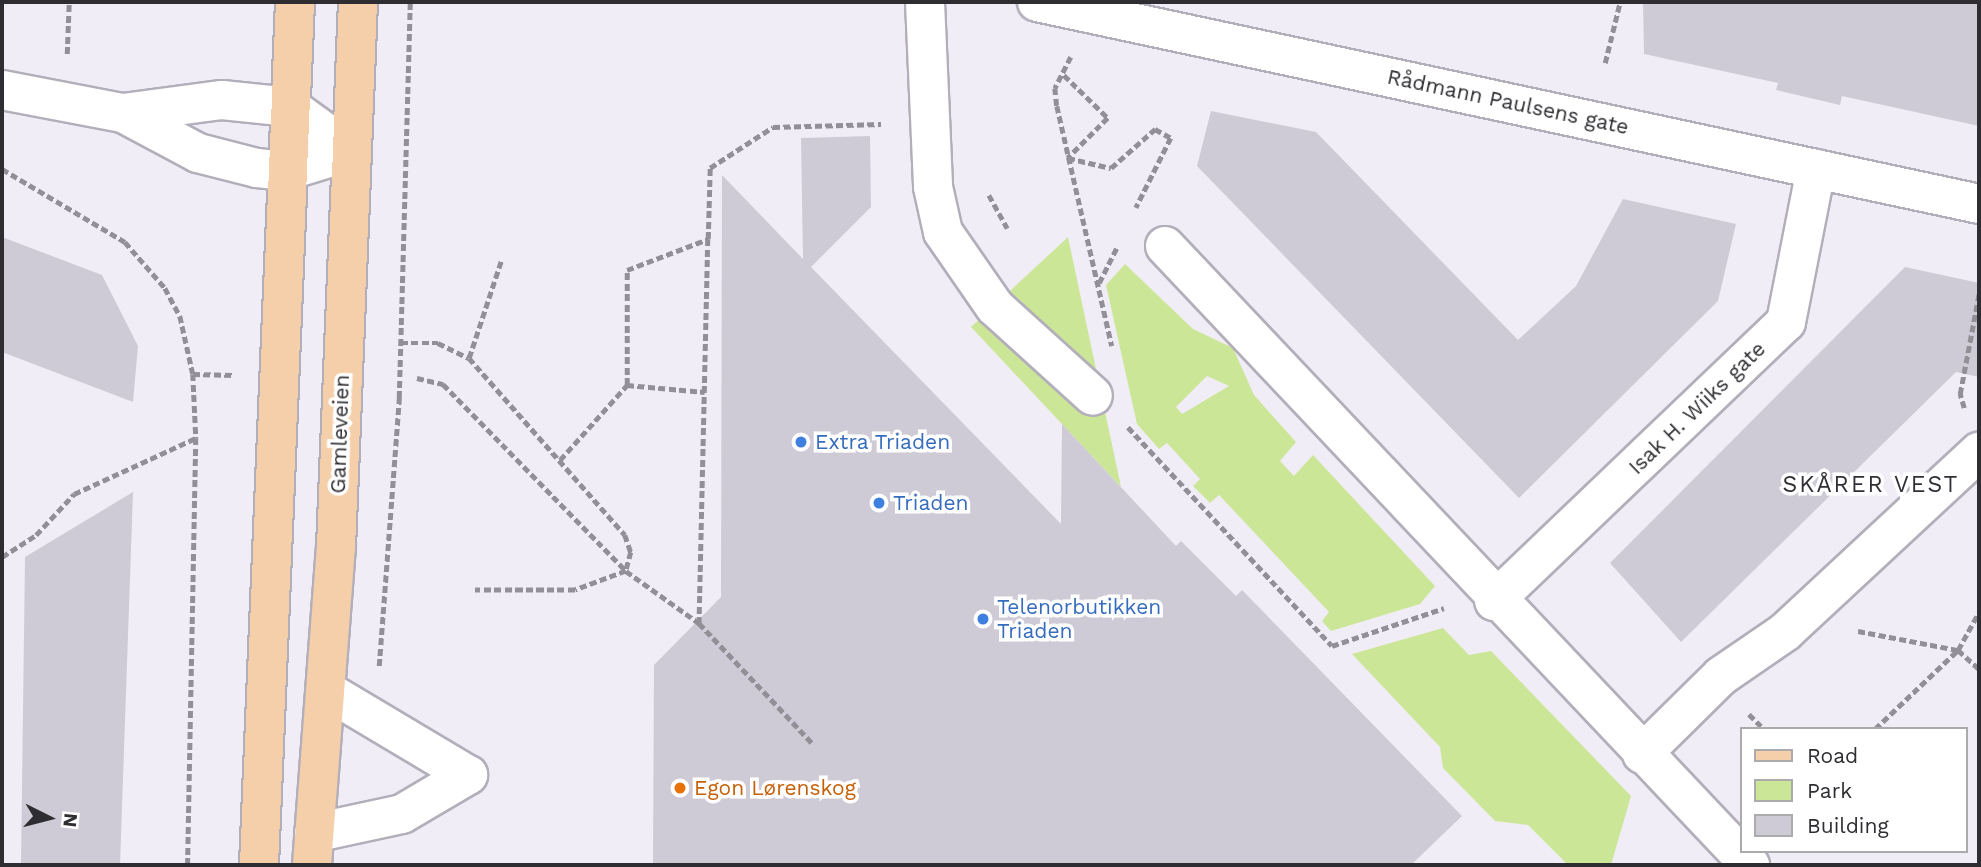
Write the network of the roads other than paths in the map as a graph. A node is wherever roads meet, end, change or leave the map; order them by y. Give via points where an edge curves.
1 (295, 2) edge
2 (358, 2) edge
3 (925, 2) edge
4 (1037, 2) edge
5 (2, 90) edge
6 (290, 107) junction
7 (123, 113) junction
8 (351, 151) junction
9 (1816, 169) junction
10 (286, 171) junction
11 (1979, 204) edge
12 (1165, 246) dead end
13 (1093, 396) dead end
14 (1979, 452) edge
15 (1488, 594) junction
16 (327, 691) junction
17 (1642, 754) junction
18 (313, 849) edge
19 (259, 865) edge
20 (1750, 865) edge

1 - 6 main road
2 - 8 main road, Gamleveien
3 - 13 street via 933,187 943,232 995,307
4 - 9 street, Rådmann Paulsens gate
5 - 7 street
6 - 7 street via 222,100
6 - 8 street
6 - 10 main road
7 - 10 street via 198,153
8 - 10 street
8 - 16 main road, Gamleveien
9 - 11 street, Rådmann Paulsens gate
9 - 15 street, Isak H. Wiiks gate via 1786,322
10 - 19 main road
12 - 15 street
14 - 17 street via 1818,602 1721,676
15 - 17 street
16 - 18 main road, Gamleveien
16 - 18 street via 468,775 402,814
17 - 20 street

